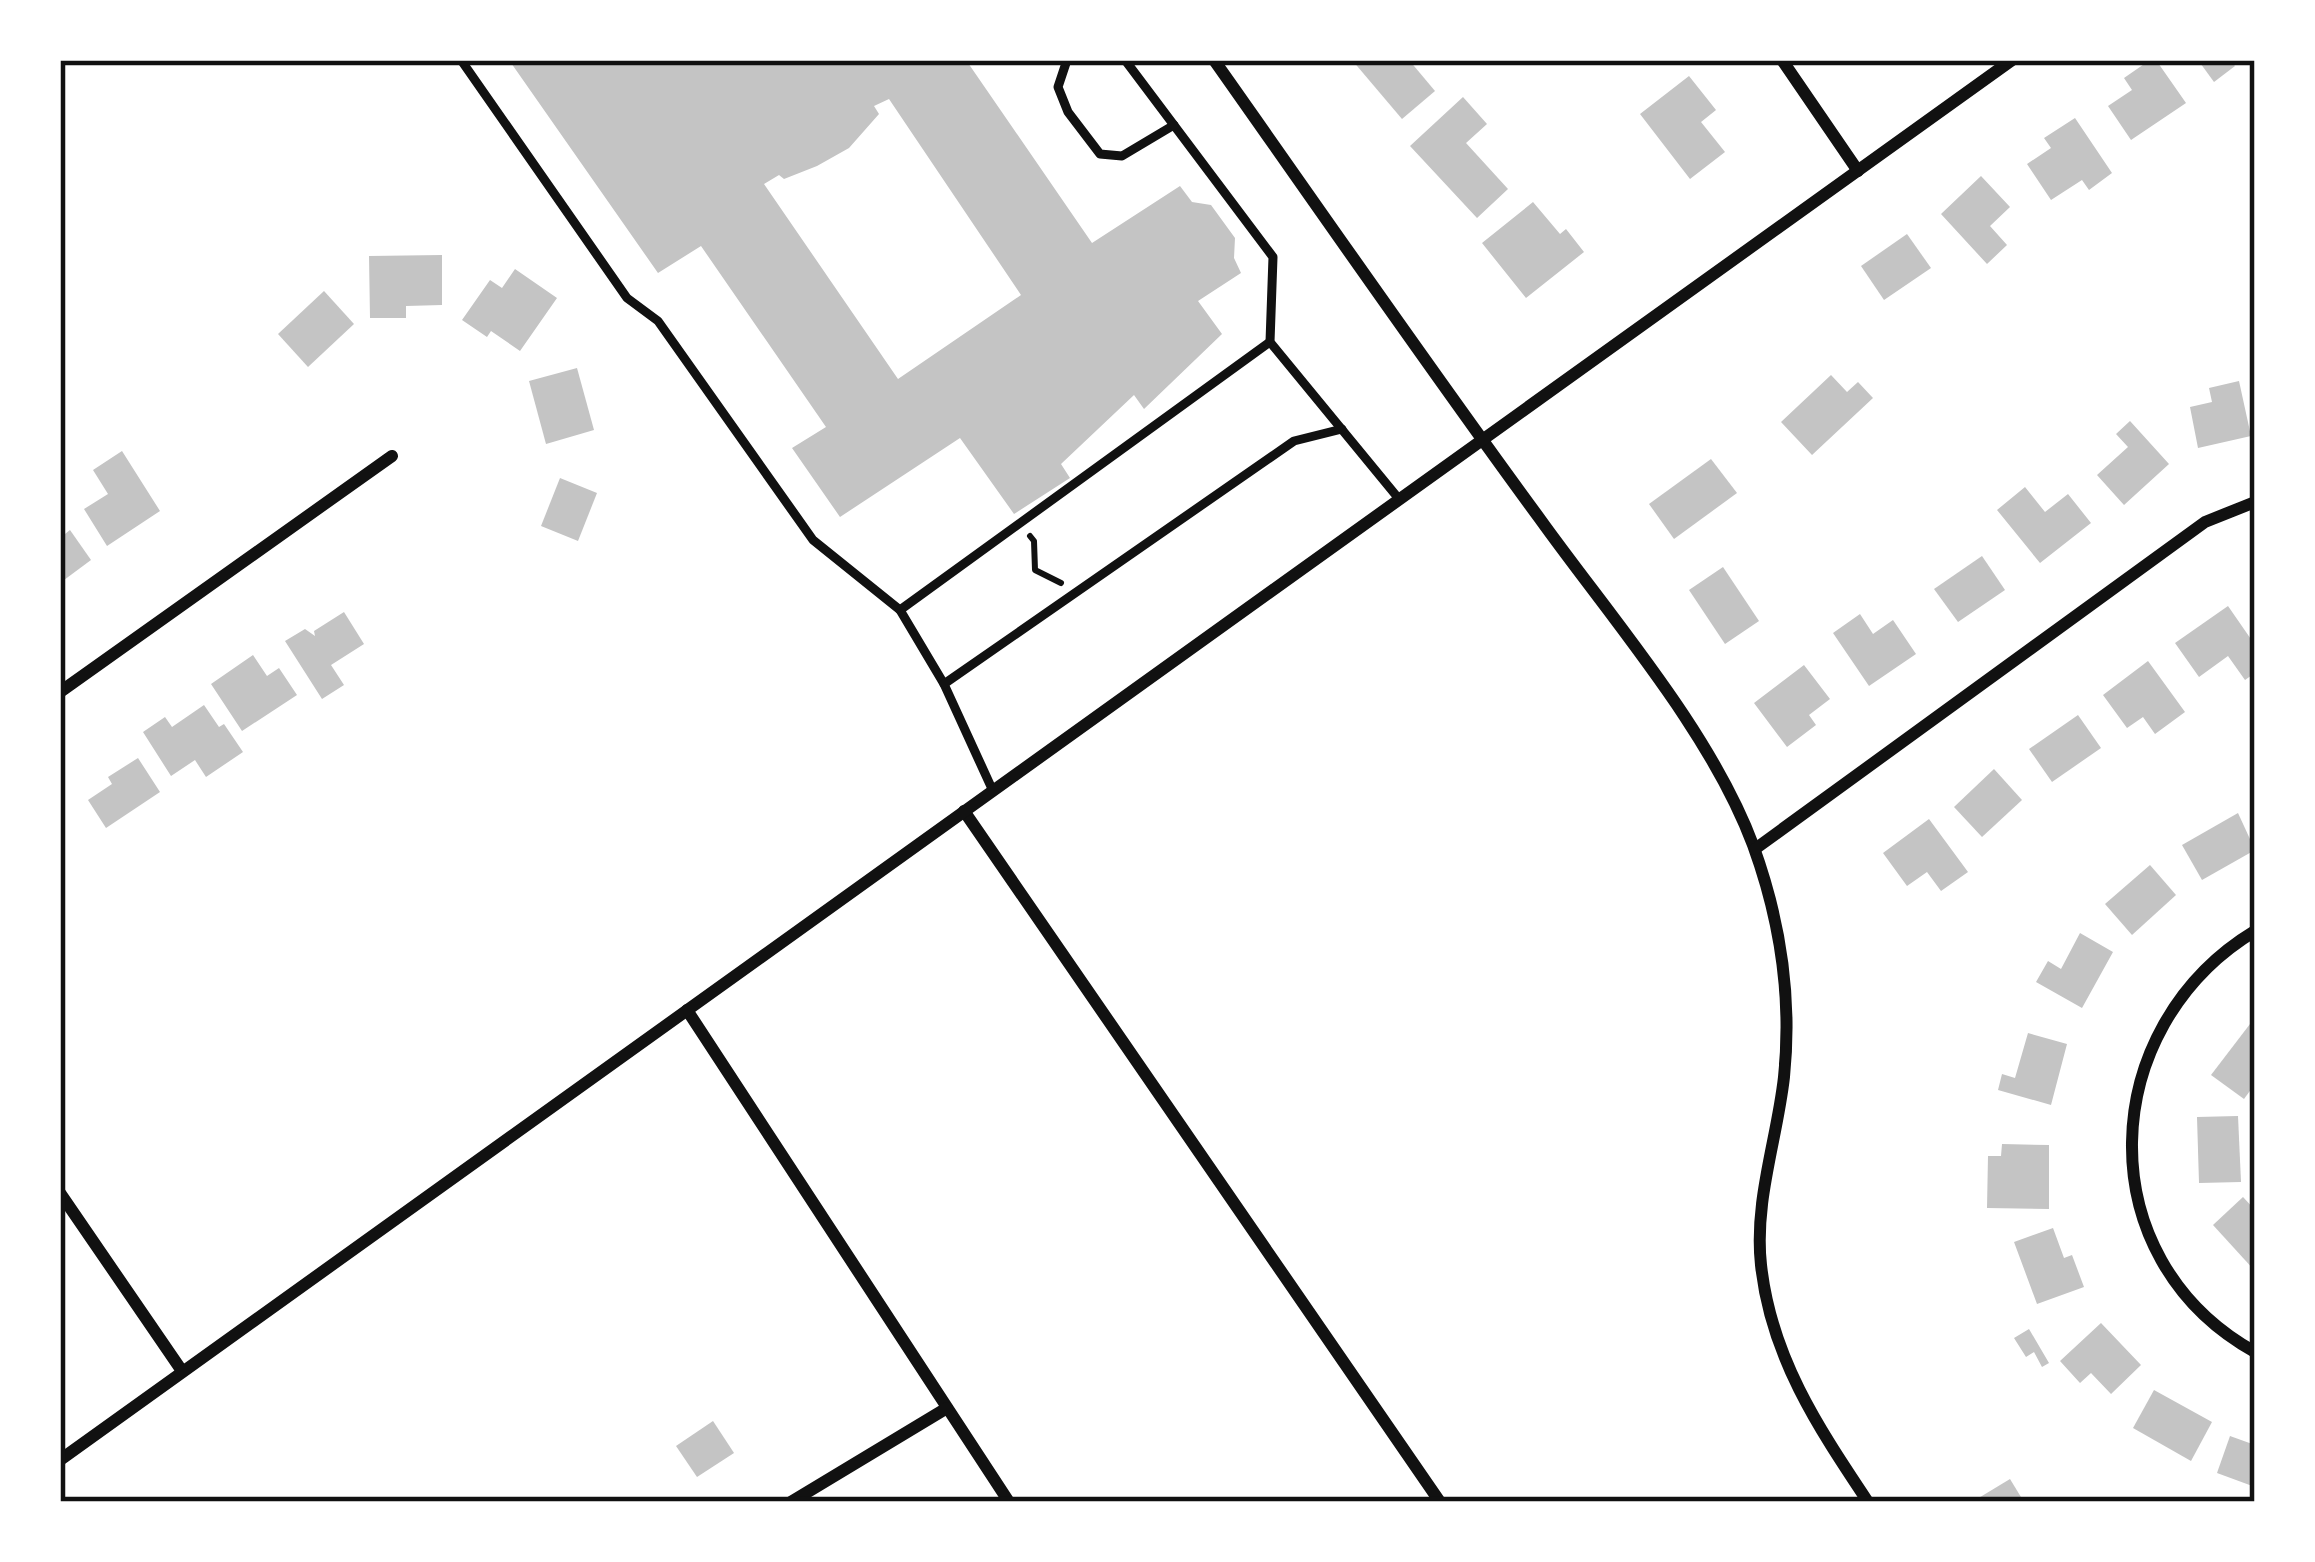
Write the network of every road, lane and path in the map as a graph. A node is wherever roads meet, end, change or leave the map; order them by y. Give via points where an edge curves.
1 (461, 60) edge
2 (1067, 60) edge
3 (1125, 60) edge
4 (1214, 60) edge
5 (1782, 60) edge
6 (2012, 60) edge
7 (1174, 124) junction
8 (1858, 171) junction
9 (1270, 342) junction
10 (1342, 429) junction
11 (1482, 440) junction
12 (392, 456) dead end
13 (1399, 499) junction
14 (2255, 502) edge
15 (1018, 525) junction
16 (1076, 590) junction
17 (900, 610) junction
18 (944, 683) junction
19 (60, 692) edge
20 (993, 791) junction
21 (964, 812) junction
22 (1754, 849) junction
23 (2255, 931) edge
24 (687, 1010) junction
25 (60, 1193) edge
26 (2255, 1352) edge
27 (182, 1371) junction
28 (946, 1408) junction
29 (60, 1460) edge
30 (791, 1502) edge
31 (1010, 1502) edge
32 (1440, 1502) edge
33 (1868, 1502) edge

1 - 17 lane via 627,298 658,321 813,540
2 - 7 lane via 1058,87 1100,154 1122,156
3 - 7 lane
4 - 11 street
5 - 8 street
6 - 8 street
7 - 9 lane via 1273,256
8 - 11 street
9 - 10 lane
9 - 15 lane
10 - 13 lane
10 - 16 lane via 1294,441
11 - 13 street
11 - 22 street via 1696,734
12 - 19 street
13 - 20 street
14 - 22 street via 2205,522
15 - 16 path via 1034,541 1035,570
15 - 17 lane
16 - 18 lane
17 - 18 lane
18 - 20 lane
20 - 21 street
21 - 24 street
21 - 32 street
22 - 33 street via 1774,915 1786,1022 1760,1226 1766,1298 1802,1400
23 - 26 street via 2216,957 2167,1014 2145,1060 2131,1134 2134,1184 2160,1256 2205,1316
24 - 27 street
24 - 28 street
25 - 27 street
27 - 29 street
28 - 30 street
28 - 31 street

